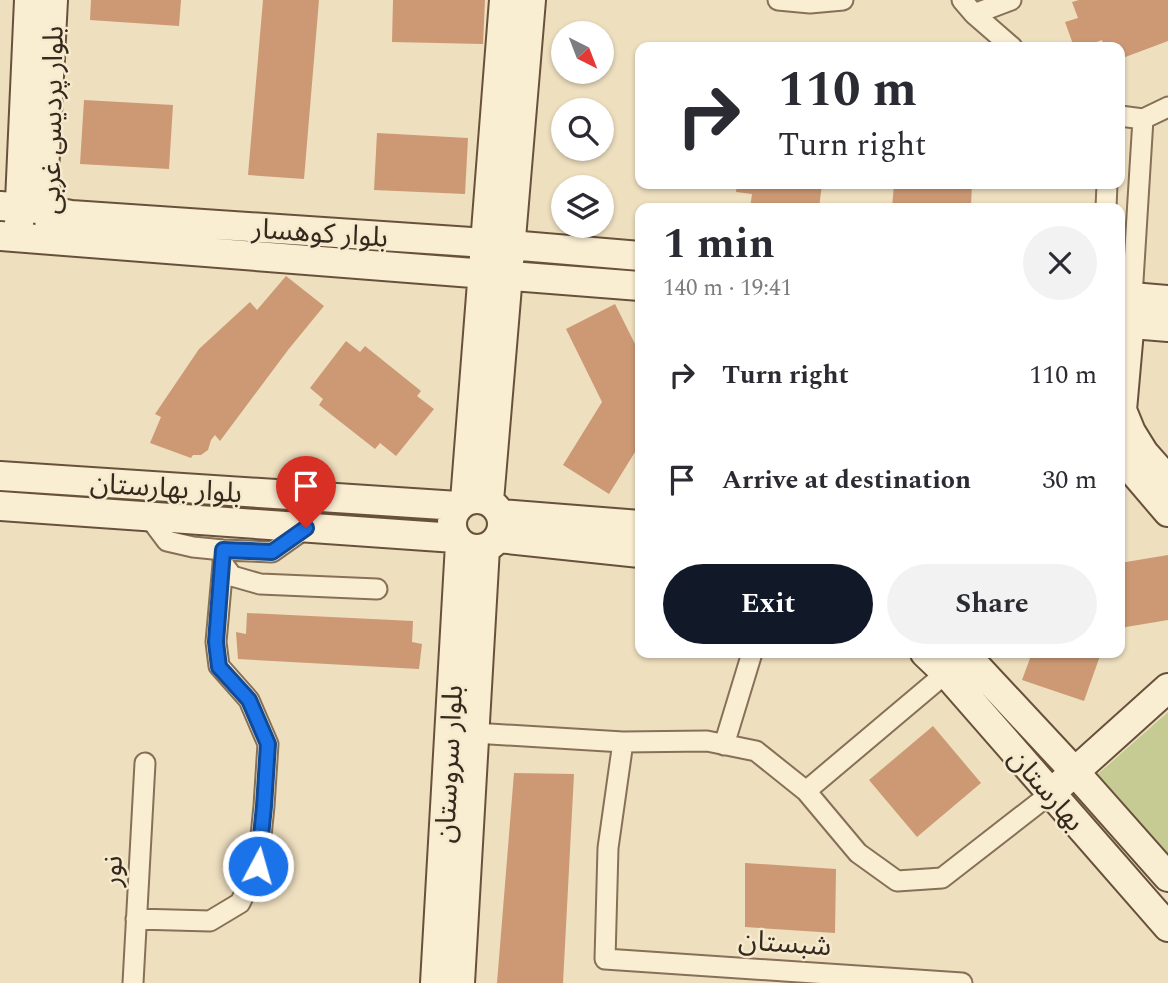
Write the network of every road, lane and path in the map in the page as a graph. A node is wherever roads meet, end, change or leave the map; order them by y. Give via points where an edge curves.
1 (29, 0) edge
2 (53, 0) edge
3 (504, 0) edge
4 (531, 0) edge
5 (778, 0) edge
6 (843, 0) edge
7 (1011, 0) edge
8 (968, 7) edge
9 (1006, 42) edge
10 (1168, 107) edge
11 (1125, 117) edge
12 (1143, 119) junction
13 (10, 207) edge
14 (48, 211) junction
15 (10, 237) edge
16 (51, 240) junction
17 (498, 244) junction
18 (635, 256) edge
19 (495, 274) junction
20 (635, 286) edge
21 (1168, 300) edge
22 (1126, 310) edge
23 (1168, 327) edge
24 (1125, 335) edge
25 (1125, 419) edge
26 (1125, 461) edge
27 (0, 476) edge
28 (1168, 480) edge
29 (81, 482) junction
30 (0, 506) edge
31 (78, 512) junction
32 (1168, 512) edge
33 (149, 517) junction
34 (476, 524) junction
35 (635, 524) edge
36 (306, 528) junction
37 (635, 552) edge
38 (223, 557) junction
39 (377, 589) dead end
40 (750, 658) edge
41 (955, 663) edge
42 (1168, 688) edge
43 (474, 733) junction
44 (623, 742) junction
45 (724, 745) junction
46 (145, 763) dead end
47 (1074, 771) junction
48 (806, 791) junction
49 (1050, 794) junction
50 (1168, 877) edge
51 (136, 919) junction
52 (1168, 927) edge
53 (133, 983) edge
54 (435, 983) edge
55 (460, 983) edge
56 (962, 983) edge

1 - 13 street, بلوار پردیس غربی
2 - 14 street, بلوار پردیس غربی via 44,172
3 - 17 street
4 - 17 street
5 - 6 street via 810,4
7 - 8 street
8 - 9 street
10 - 12 street
11 - 12 street
12 - 22 street
13 - 14 street, بلوار کوهسار
13 - 15 street, بلوار پردیس غربی
14 - 16 street, بلوار پردیس غربی
14 - 17 street, بلوار کوهسار
15 - 16 street, بلوار کوهسار
16 - 19 street, بلوار کوهسار
17 - 18 street, بلوار کوهسار
17 - 19 street
19 - 20 street, بلوار کوهسار
19 - 34 street
21 - 22 street
22 - 23 street
22 - 24 street
25 - 28 street via 1144,453
26 - 32 street
27 - 29 street, بلوار بهارستان
29 - 31 street
29 - 34 street, بلوار بهارستان
30 - 31 street, بلوار بهارستان
31 - 33 street, بلوار بهارستان
33 - 36 street, بلوار بهارستان
33 - 38 street via 167,541
34 - 35 street
34 - 36 street, بلوار بهارستان
34 - 37 street
34 - 43 street, بلوار سروستان
34 - 54 street, بلوار سروستان
36 - 38 street via 272,552
38 - 39 street via 232,576 260,584
38 - 51 street via 216,642 219,667 249,700 268,744 258,866 240,903 210,920
40 - 45 street
41 - 47 street, بهارستان
41 - 48 street
41 - 49 street, بهارستان
42 - 47 street
43 - 44 street
43 - 55 street, بلوار سروستان
44 - 45 street
44 - 56 street, شبستان via 608,848 605,959
45 - 48 street via 756,751
46 - 51 street, نور
47 - 49 street
47 - 50 street, بهارستان
48 - 49 street via 858,853 897,881 942,878
49 - 52 street, بهارستان
51 - 53 street, نور

